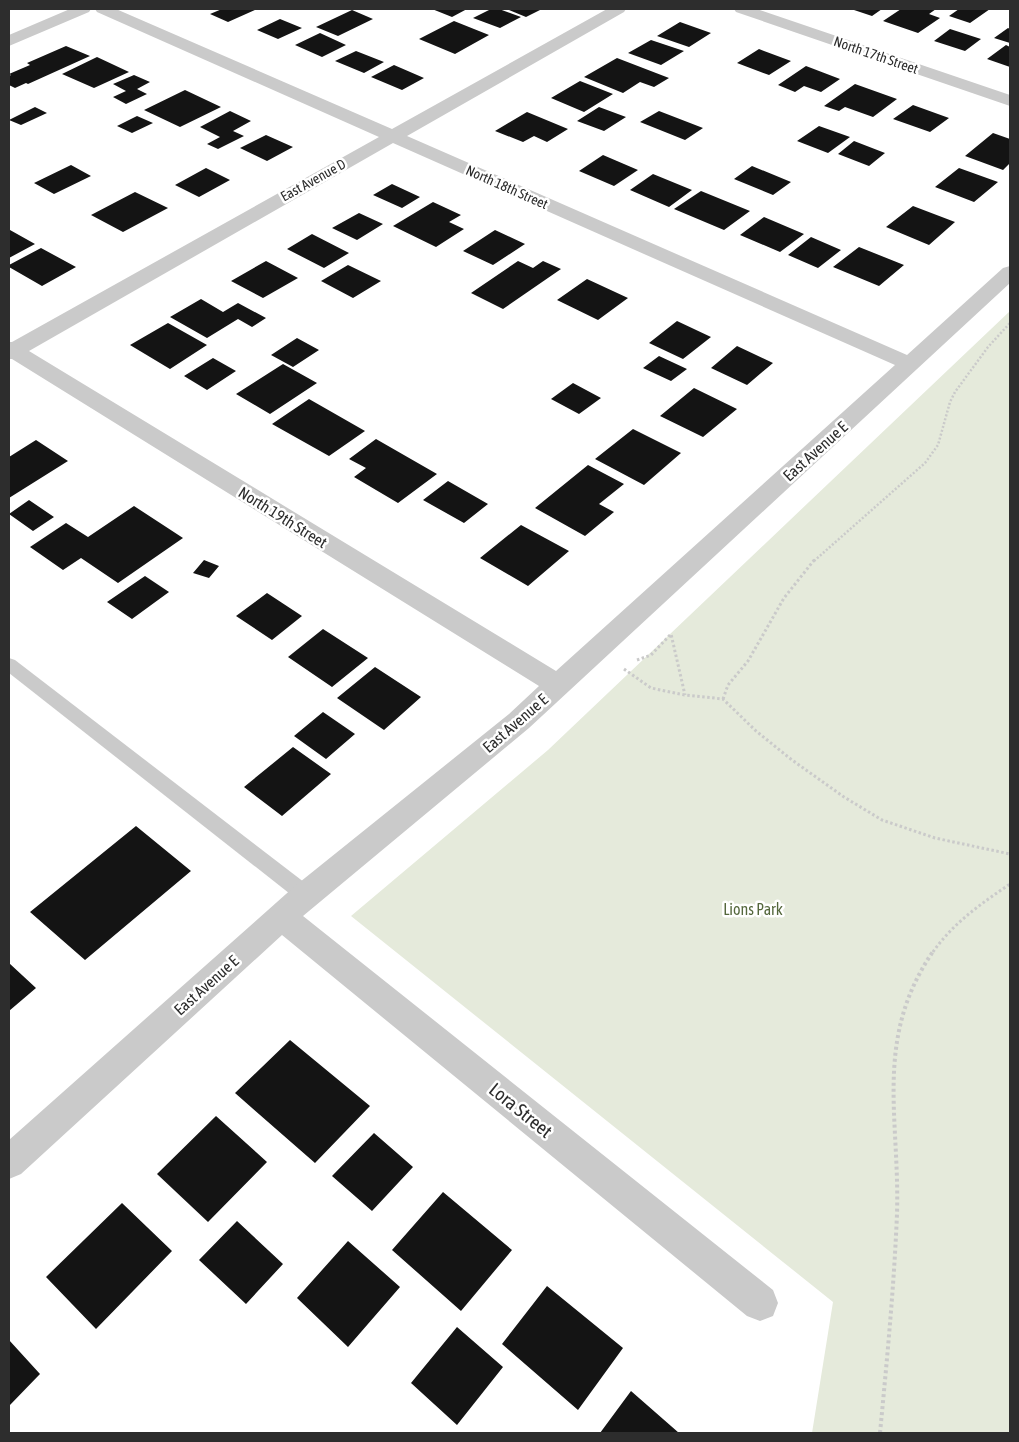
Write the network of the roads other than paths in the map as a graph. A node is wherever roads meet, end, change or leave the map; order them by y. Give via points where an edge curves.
1 (83, 9) edge
2 (103, 9) edge
3 (618, 9) edge
4 (742, 9) edge
5 (9, 41) edge
6 (1010, 101) edge
7 (392, 136) junction
8 (1010, 272) edge
9 (10, 350) edge
10 (910, 364) junction
11 (9, 664) edge
12 (558, 685) junction
13 (294, 906) junction
14 (9, 1162) edge
15 (760, 1304) dead end

1 - 5 street
2 - 7 street, North 18th Street
3 - 7 street, East Avenue D
4 - 6 street, North 17th Street
7 - 9 street, East Avenue D
7 - 10 street, North 18th Street
8 - 10 street, East Avenue E
9 - 12 street, North 19th Street
10 - 12 street, East Avenue E
11 - 13 lane
12 - 13 street, East Avenue E via 482,752
13 - 14 street, East Avenue E
13 - 15 street, Lora Street

